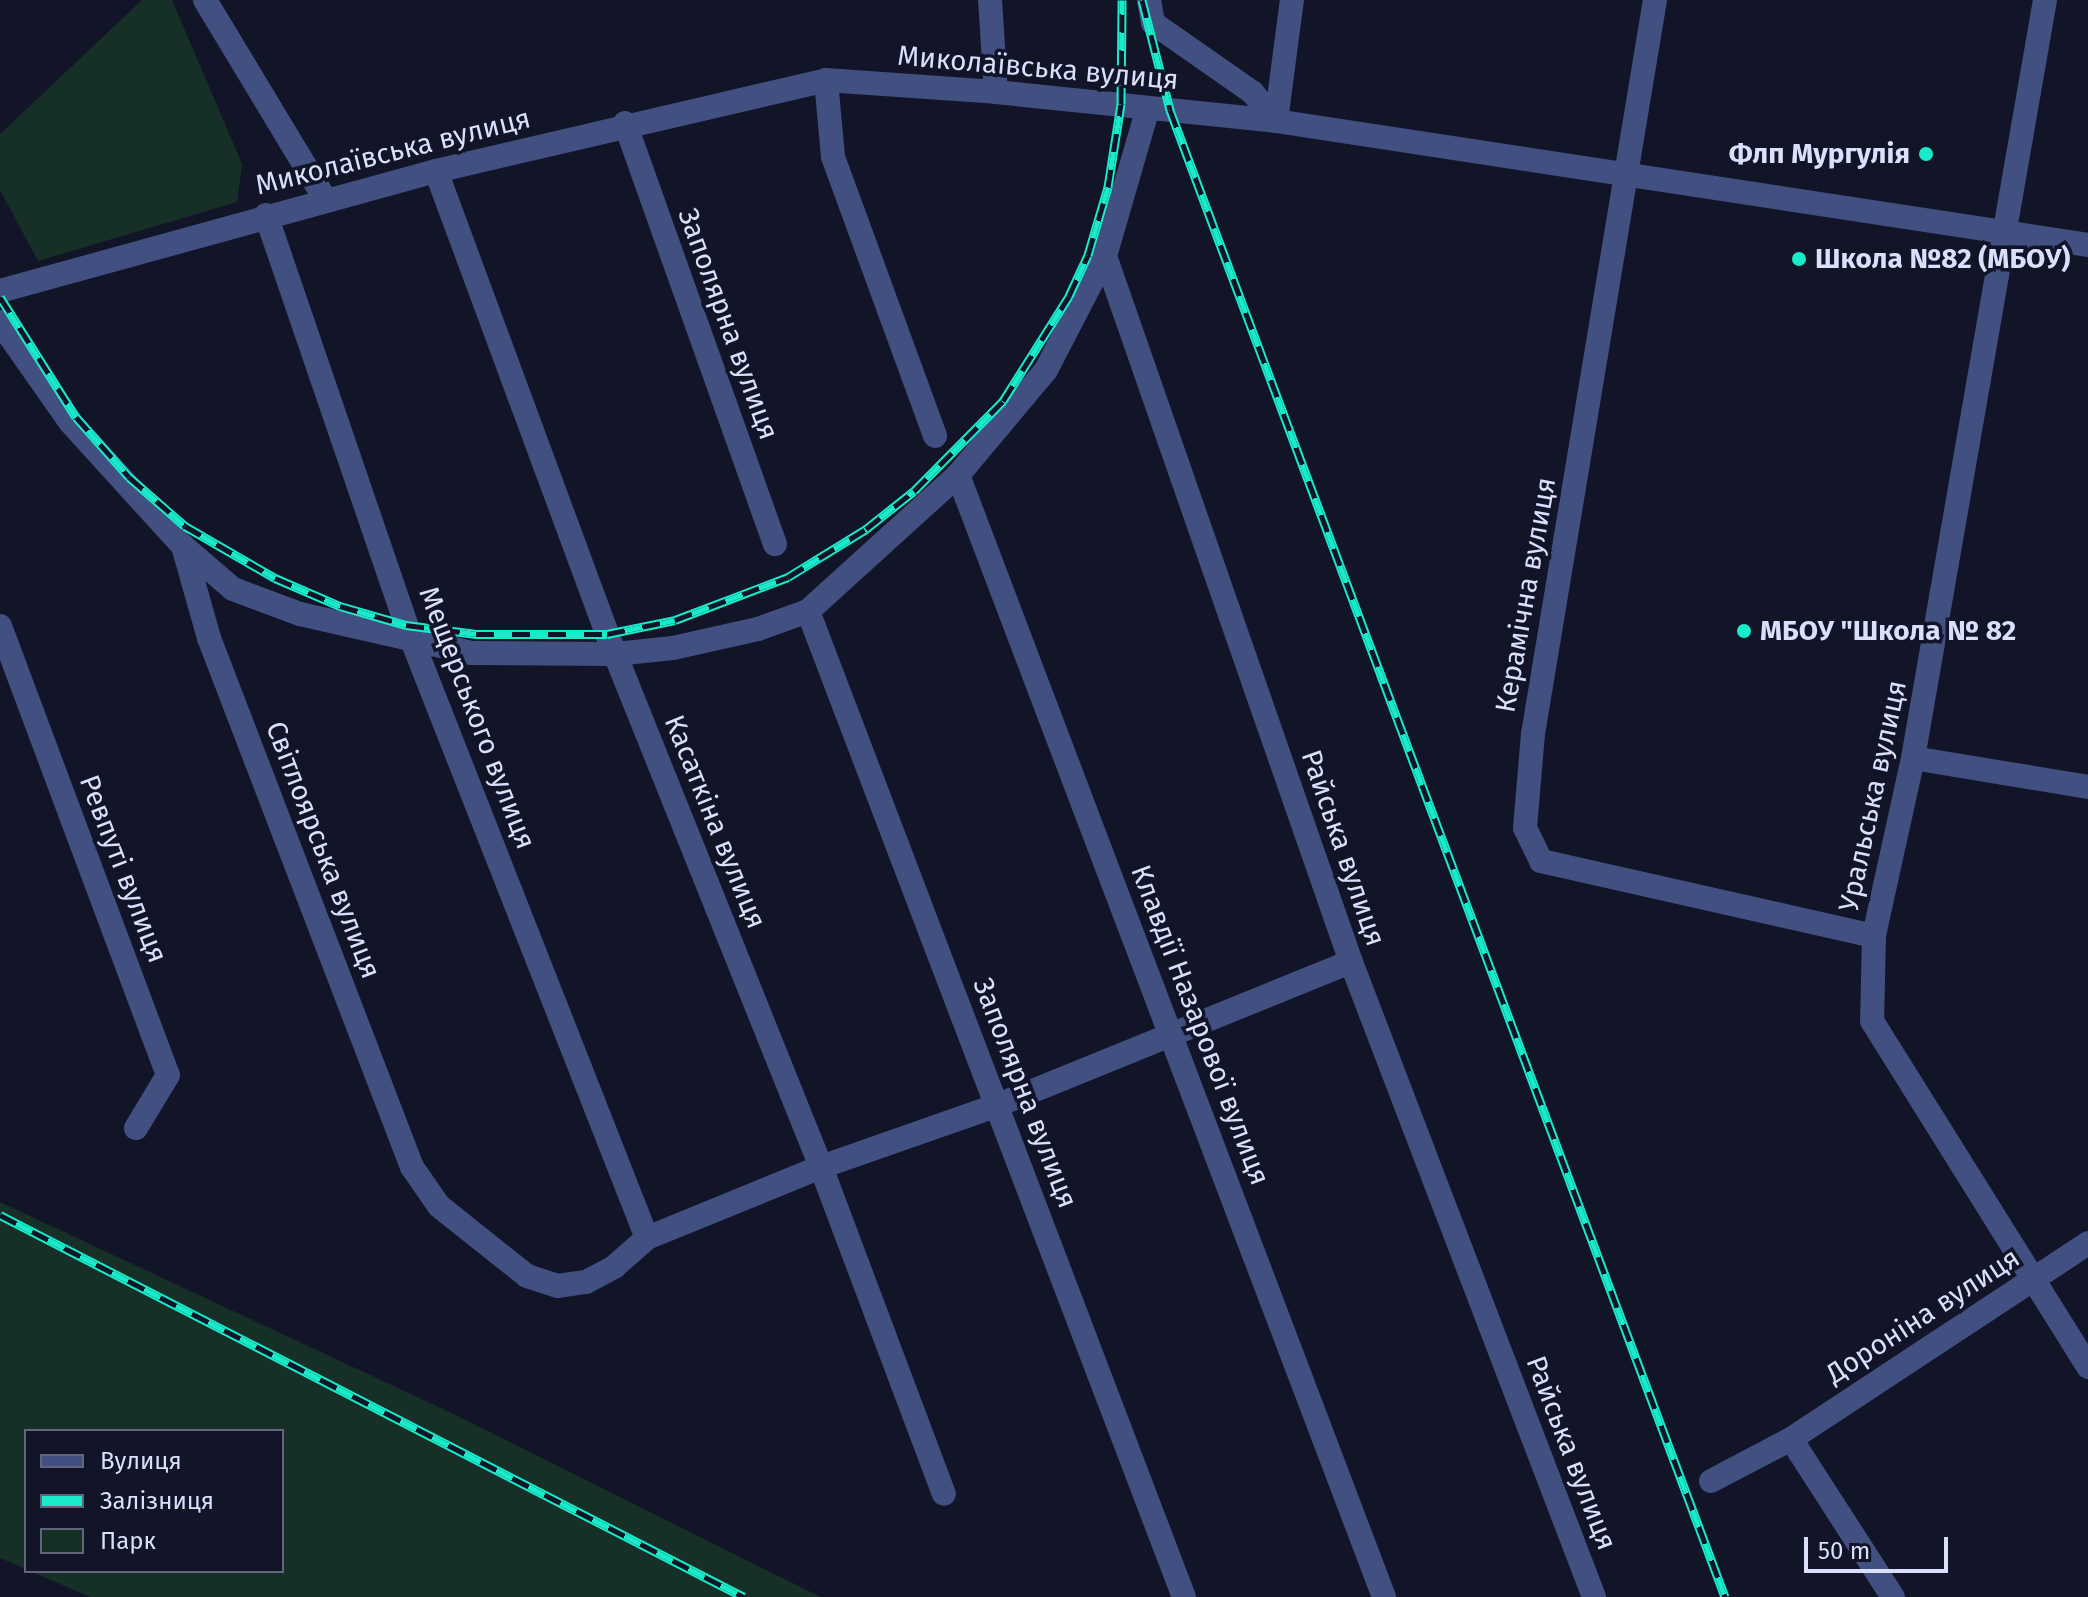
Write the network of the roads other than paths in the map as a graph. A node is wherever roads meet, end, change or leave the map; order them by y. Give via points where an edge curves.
1 (205, 0) edge
2 (990, 0) edge
3 (1149, 0) edge
4 (1292, 0) edge
5 (1655, 0) edge
6 (2045, 0) edge
7 (826, 80) junction
8 (996, 92) junction
9 (1148, 108) junction
10 (1276, 121) junction
11 (625, 123) junction
12 (436, 171) junction
13 (1627, 171) junction
14 (325, 199) junction
15 (266, 215) junction
16 (2009, 230) junction
17 (2088, 245) edge
18 (1105, 256) junction
19 (0, 291) edge
20 (0, 322) edge
21 (935, 436) dead end
22 (958, 475) junction
23 (775, 544) dead end
24 (183, 546) junction
25 (808, 611) junction
26 (0, 626) edge
27 (415, 642) junction
28 (616, 654) junction
29 (1913, 758) junction
30 (2088, 787) edge
31 (1874, 936) junction
32 (1351, 962) junction
33 (1172, 1035) junction
34 (998, 1105) junction
35 (136, 1128) dead end
36 (821, 1167) junction
37 (647, 1238) junction
38 (2088, 1243) edge
39 (2033, 1279) junction
40 (2088, 1367) edge
41 (1791, 1439) junction
42 (1711, 1481) dead end
43 (944, 1494) dead end
44 (1184, 1597) edge
45 (1384, 1597) edge
46 (1594, 1597) edge
47 (1893, 1597) edge

1 - 14 street
2 - 8 street
3 - 10 street via 1153,23 1252,92
4 - 10 street
5 - 13 street, Керамічна вулиця
6 - 16 street, Уральська вулиця
7 - 8 street, Миколаївська вулиця
7 - 11 street, Миколаївська вулиця
7 - 21 street via 833,157
8 - 9 street, Миколаївська вулиця
9 - 10 street, Миколаївська вулиця
9 - 18 street
10 - 13 street, Миколаївська вулиця
11 - 12 street, Миколаївська вулиця
11 - 23 street, Заполярна вулиця
12 - 14 street, Миколаївська вулиця
12 - 28 street, Касаткіна вулиця
13 - 16 street, Миколаївська вулиця
13 - 31 street, Керамічна вулиця via 1533,734 1525,828 1541,861
14 - 15 street, Миколаївська вулиця
15 - 19 street, Миколаївська вулиця
15 - 27 street, Мещерського вулиця
16 - 17 street, Миколаївська вулиця
16 - 29 street, Уральська вулиця
18 - 22 street via 1046,370
18 - 32 street, Райська вулиця
20 - 24 street, Світлоярська вулиця via 70,422
22 - 25 street
22 - 33 street, Клавдії Назарової вулиця
24 - 27 street via 233,589 300,614
24 - 37 street, Світлоярська вулиця via 209,638 412,1167 439,1206 527,1276 557,1286 586,1282 614,1267
25 - 28 street via 673,648
25 - 34 street, Заполярна вулиця
26 - 35 street, Ревпуті вулиця via 168,1075
27 - 28 street via 471,653
27 - 37 street, Мещерського вулиця
28 - 36 street, Касаткіна вулиця
29 - 30 street
29 - 31 street, Уральська вулиця
31 - 39 street, Уральська вулиця via 1872,1021
32 - 33 street, Світлоярська вулиця
32 - 46 street, Райська вулиця
33 - 34 street, Світлоярська вулиця
33 - 45 street, Клавдії Назарової вулиця
34 - 36 street, Світлоярська вулиця
34 - 44 street, Заполярна вулиця
36 - 37 street, Світлоярська вулиця
36 - 43 street, Касаткіна вулиця
38 - 39 street, Дороніна вулиця
39 - 40 street, Уральська вулиця
39 - 41 street, Дороніна вулиця
41 - 42 street, Дороніна вулиця
41 - 47 street

